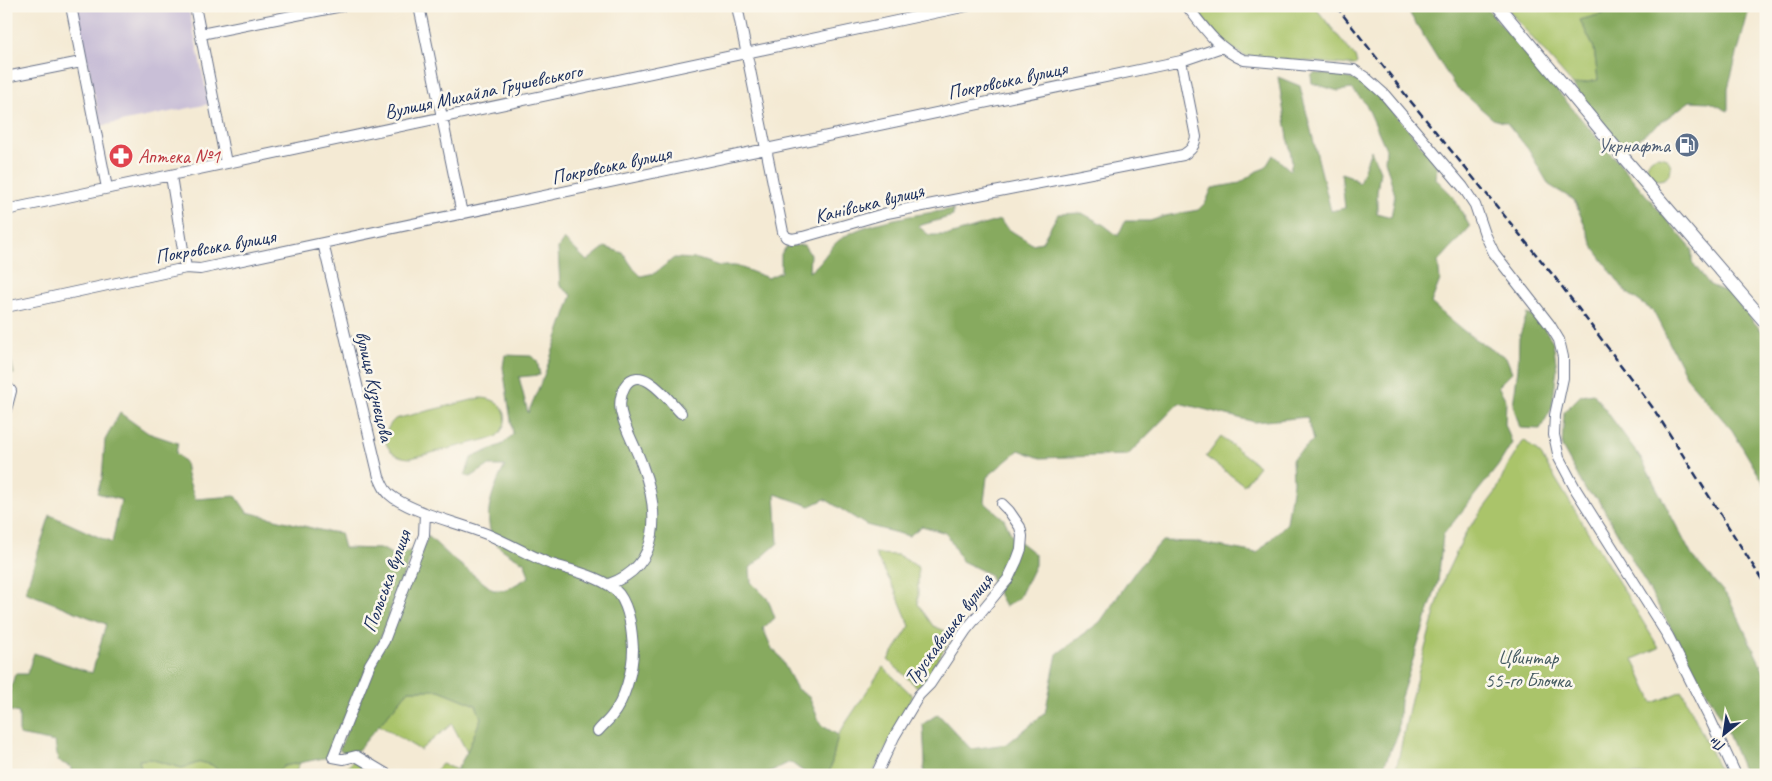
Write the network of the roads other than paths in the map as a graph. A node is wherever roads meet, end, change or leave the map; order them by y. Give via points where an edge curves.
1 (71, 6) edge
2 (195, 6) edge
3 (342, 6) edge
4 (419, 6) edge
5 (736, 6) edge
6 (967, 6) edge
7 (1187, 6) edge
8 (1498, 6) edge
9 (954, 8) edge
10 (201, 34) junction
11 (1222, 47) junction
12 (747, 53) junction
13 (1181, 61) junction
14 (81, 62) junction
15 (6, 77) edge
16 (442, 117) junction
17 (766, 149) junction
18 (226, 163) junction
19 (171, 176) junction
20 (108, 188) junction
21 (6, 210) edge
22 (462, 214) junction
23 (323, 243) junction
24 (186, 268) junction
25 (6, 307) edge
26 (1766, 323) edge
27 (6, 385) edge
28 (6, 410) edge
29 (681, 413) dead end
30 (1002, 504) dead end
31 (425, 513) junction
32 (609, 584) junction
33 (598, 731) dead end
34 (388, 775) edge
35 (876, 775) edge
36 (1736, 775) edge

1 - 14 street
2 - 10 street
3 - 10 street
4 - 16 street
5 - 12 street, Канівська вулиця
6 - 9 street, Вулиця Михайла Грушевського
7 - 11 street
8 - 26 main road
9 - 12 street, Вулиця Михайла Грушевського
10 - 18 street
11 - 13 street, Покровська вулиця
11 - 36 street via 1244,60 1354,70 1384,94 1463,187 1475,205 1494,253 1559,340 1563,378 1555,415 1558,458 1668,636
12 - 16 street, Вулиця Михайла Грушевського
12 - 17 street, Канівська вулиця
13 - 17 street, Покровська вулиця
13 - 17 street, Канівська вулиця via 1196,137 1192,149 1183,155 887,213 815,235 792,238 783,232
14 - 15 street
14 - 20 street
16 - 18 street, Вулиця Михайла Грушевського
16 - 22 street
17 - 22 street, Покровська вулиця
18 - 19 street, Вулиця Михайла Грушевського
19 - 20 street, Вулиця Михайла Грушевського
19 - 24 street
20 - 21 street, Вулиця Михайла Грушевського
22 - 23 street, Покровська вулиця
23 - 24 street, Покровська вулиця via 200,269
23 - 31 street, вулиця Кузнєцова via 379,477 384,490 394,498
24 - 25 street, Покровська вулиця
27 - 28 street via 11,391
29 - 32 street via 647,380 637,378 627,382 622,391 620,410 649,486 653,507 651,545 644,559 629,574
30 - 35 street, Трускавецька вулиця via 1015,520 1022,536 1021,549 1008,579 966,630 930,684 918,695
31 - 32 street, Польська вулиця
31 - 34 street, Польська вулиця via 424,535 384,641 370,664 333,757 356,756
32 - 33 street via 620,595 627,612 633,652 619,703

